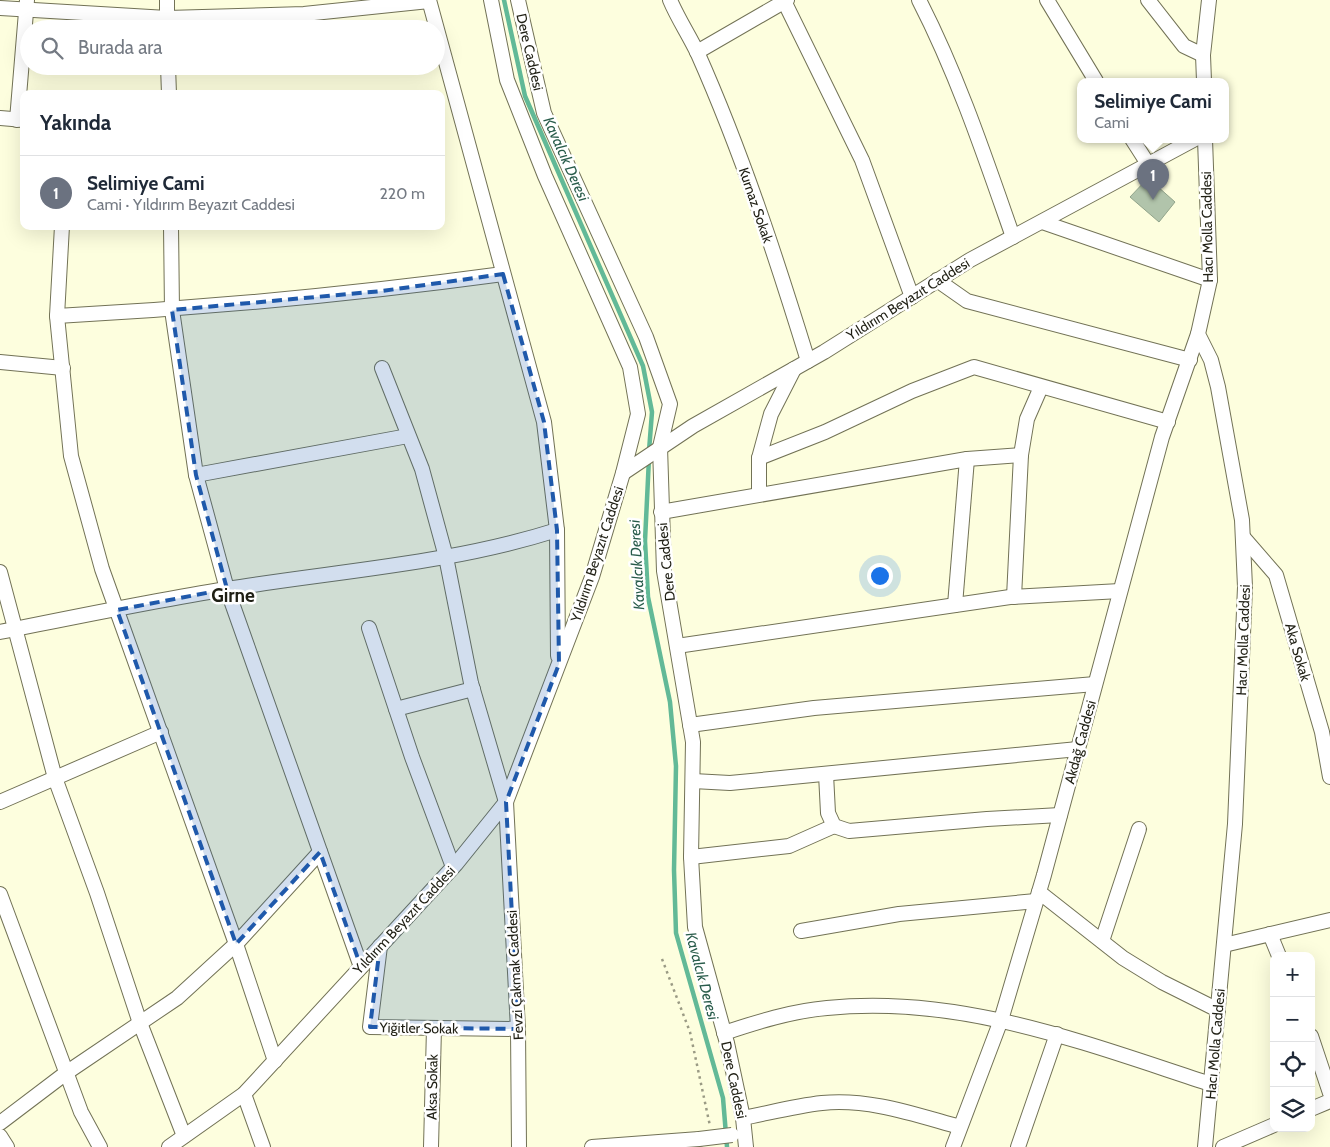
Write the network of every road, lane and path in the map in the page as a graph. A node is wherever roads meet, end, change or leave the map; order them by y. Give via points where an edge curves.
1 (167, 0) edge
2 (429, 0) edge
3 (491, 0) edge
4 (518, 0) edge
5 (670, 0) edge
6 (919, 0) edge
7 (1047, 0) edge
8 (1148, 0) edge
9 (1209, 0) edge
10 (786, 1) edge
11 (26, 5) edge
12 (0, 8) edge
13 (25, 20) edge
14 (144, 20) edge
15 (167, 20) edge
16 (222, 20) edge
17 (433, 20) edge
18 (697, 52) junction
19 (1204, 55) junction
20 (22, 75) edge
21 (168, 75) edge
22 (444, 75) edge
23 (1094, 78) edge
24 (1204, 78) edge
25 (22, 90) edge
26 (169, 90) edge
27 (448, 98) edge
28 (546, 116) junction
29 (0, 118) edge
30 (20, 120) edge
31 (524, 122) junction
32 (1135, 143) edge
33 (1187, 143) edge
34 (1205, 143) edge
35 (1148, 164) junction
36 (1042, 222) junction
37 (62, 230) edge
38 (171, 230) edge
39 (1013, 237) junction
40 (503, 274) junction
41 (937, 280) junction
42 (1210, 280) junction
43 (912, 297) junction
44 (172, 310) junction
45 (57, 316) junction
46 (1198, 334) junction
47 (1190, 360) junction
48 (808, 361) junction
49 (0, 362) edge
50 (63, 368) junction
51 (382, 368) dead end
52 (794, 369) junction
53 (1041, 387) junction
54 (1168, 422) junction
55 (408, 436) junction
56 (660, 447) junction
57 (1021, 455) junction
58 (759, 458) junction
59 (967, 459) junction
60 (623, 473) junction
61 (196, 474) junction
62 (759, 494) junction
63 (661, 512) junction
64 (557, 530) junction
65 (1243, 537) junction
66 (446, 557) junction
67 (0, 572) edge
68 (227, 589) junction
69 (1120, 592) junction
70 (1014, 596) junction
71 (955, 605) junction
72 (117, 610) junction
73 (16, 628) junction
74 (369, 628) dead end
75 (0, 632) edge
76 (677, 646) junction
77 (558, 664) junction
78 (1095, 684) junction
79 (473, 689) junction
80 (396, 709) junction
81 (690, 725) junction
82 (161, 732) junction
83 (1078, 749) junction
84 (826, 774) junction
85 (1330, 777) edge
86 (55, 778) junction
87 (693, 781) junction
88 (0, 802) edge
89 (506, 802) junction
90 (1060, 815) junction
91 (834, 826) junction
92 (1139, 829) dead end
93 (320, 852) junction
94 (691, 857) junction
95 (453, 867) junction
96 (0, 894) edge
97 (1037, 897) junction
98 (1330, 920) edge
99 (801, 931) dead end
100 (1270, 934) junction
101 (1102, 941) junction
102 (236, 944) junction
103 (1224, 945) junction
104 (380, 946) junction
105 (1277, 952) edge
106 (662, 959) dead end
107 (362, 967) junction
108 (1218, 1010) junction
109 (1002, 1020) junction
110 (140, 1023) junction
111 (434, 1028) junction
112 (518, 1029) junction
113 (724, 1033) junction
114 (1057, 1034) junction
115 (1313, 1042) edge
116 (274, 1061) junction
117 (66, 1073) junction
118 (1211, 1084) junction
119 (1330, 1093) edge
120 (244, 1094) junction
121 (1330, 1101) edge
122 (1315, 1107) edge
123 (743, 1118) junction
124 (0, 1123) edge
125 (960, 1127) junction
126 (1270, 1127) edge
127 (0, 1136) edge
128 (184, 1136) junction
129 (706, 1137) junction
130 (741, 1138) edge
131 (7, 1147) edge
132 (100, 1147) edge
133 (169, 1147) edge
134 (263, 1147) edge
135 (431, 1147) edge
136 (520, 1147) edge
137 (592, 1147) edge
138 (953, 1147) edge
139 (1018, 1147) edge
140 (1205, 1147) edge
141 (1223, 1147) edge

1 - 15 street
2 - 16 street
2 - 17 street
3 - 31 street, Dere Caddesi via 507,80
4 - 28 street, Dere Caddesi
5 - 18 street, Kurnaz Sokak via 678,21
6 - 39 street via 942,46
7 - 23 street
8 - 19 street via 1184,46
9 - 19 street
10 - 18 street
10 - 43 street via 862,160
11 - 12 street
11 - 13 street
11 - 14 street
18 - 48 street, Kurnaz Sokak via 743,168
19 - 24 street
20 - 25 street
21 - 26 street
22 - 27 street
27 - 40 street
28 - 31 street
28 - 56 street, Dere Caddesi via 646,337 670,404
29 - 30 street
31 - 60 street, Dere Caddesi via 630,367 638,414
32 - 35 street
33 - 35 street, Yıldırım Beyazıt Caddesi
34 - 42 street, Hacı Molla Caddesi
35 - 36 street, Yıldırım Beyazıt Caddesi
36 - 39 street, Yıldırım Beyazıt Caddesi
36 - 42 street
37 - 45 street
38 - 44 street
39 - 41 street, Yıldırım Beyazıt Caddesi
40 - 44 street via 382,291
40 - 64 street via 544,422
41 - 43 street, Yıldırım Beyazıt Caddesi
41 - 47 street via 967,301
42 - 46 street, Hacı Molla Caddesi
43 - 48 street, Yıldırım Beyazıt Caddesi
44 - 45 street
44 - 61 street
45 - 50 street
46 - 47 street, Akdağ Caddesi
46 - 65 street, Hacı Molla Caddesi via 1211,360 1218,387
47 - 54 street, Akdağ Caddesi
48 - 52 street, Yıldırım Beyazıt Caddesi
49 - 50 street
50 - 72 street via 71,456 102,569
51 - 55 street
52 - 56 street, Yıldırım Beyazıt Caddesi
52 - 58 street via 771,414
53 - 54 street
53 - 57 street via 1027,419
53 - 58 street via 974,367
54 - 69 street, Akdağ Caddesi
55 - 61 street
55 - 66 street via 422,469
56 - 60 street, Yıldırım Beyazıt Caddesi
56 - 63 street, Dere Caddesi
57 - 59 street
57 - 70 street
58 - 62 street
59 - 62 street
59 - 71 street
60 - 77 street, Yıldırım Beyazıt Caddesi via 602,548
61 - 68 street
62 - 63 street
63 - 76 street, Dere Caddesi via 664,572
64 - 66 street via 509,546
64 - 77 street
65 - 85 street, Aka Sokak via 1276,575 1322,732
65 - 103 street, Hacı Molla Caddesi via 1245,587 1235,824
66 - 68 street
66 - 79 street
67 - 73 street
68 - 72 street
68 - 93 street
69 - 70 street
69 - 78 street, Akdağ Caddesi
70 - 71 street
71 - 76 street
72 - 73 street
72 - 82 street
73 - 75 street
73 - 86 street
74 - 80 street
76 - 81 street, Dere Caddesi
77 - 89 street, Yıldırım Beyazıt Caddesi
78 - 81 street via 814,708
78 - 83 street, Akdağ Caddesi
79 - 80 street
79 - 89 street
80 - 95 street
81 - 87 street, Dere Caddesi
82 - 86 street
82 - 102 street
83 - 84 street
83 - 90 street, Akdağ Caddesi
84 - 87 street via 730,783
84 - 91 street via 828,813
86 - 88 street
86 - 110 street via 98,893
87 - 94 street, Dere Caddesi
89 - 95 street, Yıldırım Beyazıt Caddesi
89 - 112 street, Fevzi Çakmak Caddesi
90 - 91 street via 850,831
90 - 97 street, Akdağ Caddesi
91 - 94 street via 789,846
92 - 101 street
93 - 102 street
93 - 107 street
94 - 113 street, Dere Caddesi via 695,927
95 - 104 street, Yıldırım Beyazıt Caddesi
96 - 117 street
97 - 99 street via 899,914
97 - 101 street
97 - 109 street, Akdağ Caddesi
98 - 100 street
100 - 103 street
100 - 105 street
101 - 108 street via 1162,982
102 - 110 street via 177,998
102 - 116 street
103 - 108 street, Hacı Molla Caddesi
104 - 107 street, Yıldırım Beyazıt Caddesi
104 - 111 street, Yiğitler Sokak via 370,1027
106 - 129 path via 690,1032
107 - 116 street, Yıldırım Beyazıt Caddesi
108 - 118 street, Hacı Molla Caddesi
109 - 113 street via 908,1006 827,1008
109 - 114 street
109 - 125 street, Akdağ Caddesi
110 - 117 street
110 - 128 street
111 - 112 street, Yiğitler Sokak
111 - 135 street, Aksa Sokak
112 - 136 street, Fevzi Çakmak Caddesi
113 - 123 street, Dere Caddesi
114 - 118 street
114 - 139 street
115 - 119 street
116 - 120 street, Yıldırım Beyazıt Caddesi
117 - 124 street
117 - 132 street via 81,1112
118 - 140 street, Hacı Molla Caddesi
120 - 128 street, Yıldırım Beyazıt Caddesi
120 - 134 street
121 - 122 street
123 - 125 street via 823,1103 860,1103
123 - 130 street, Dere Caddesi
125 - 138 street, Akdağ Caddesi
126 - 141 street
127 - 131 street
128 - 133 street, Yıldırım Beyazıt Caddesi
129 - 130 street, bridge
129 - 137 street

